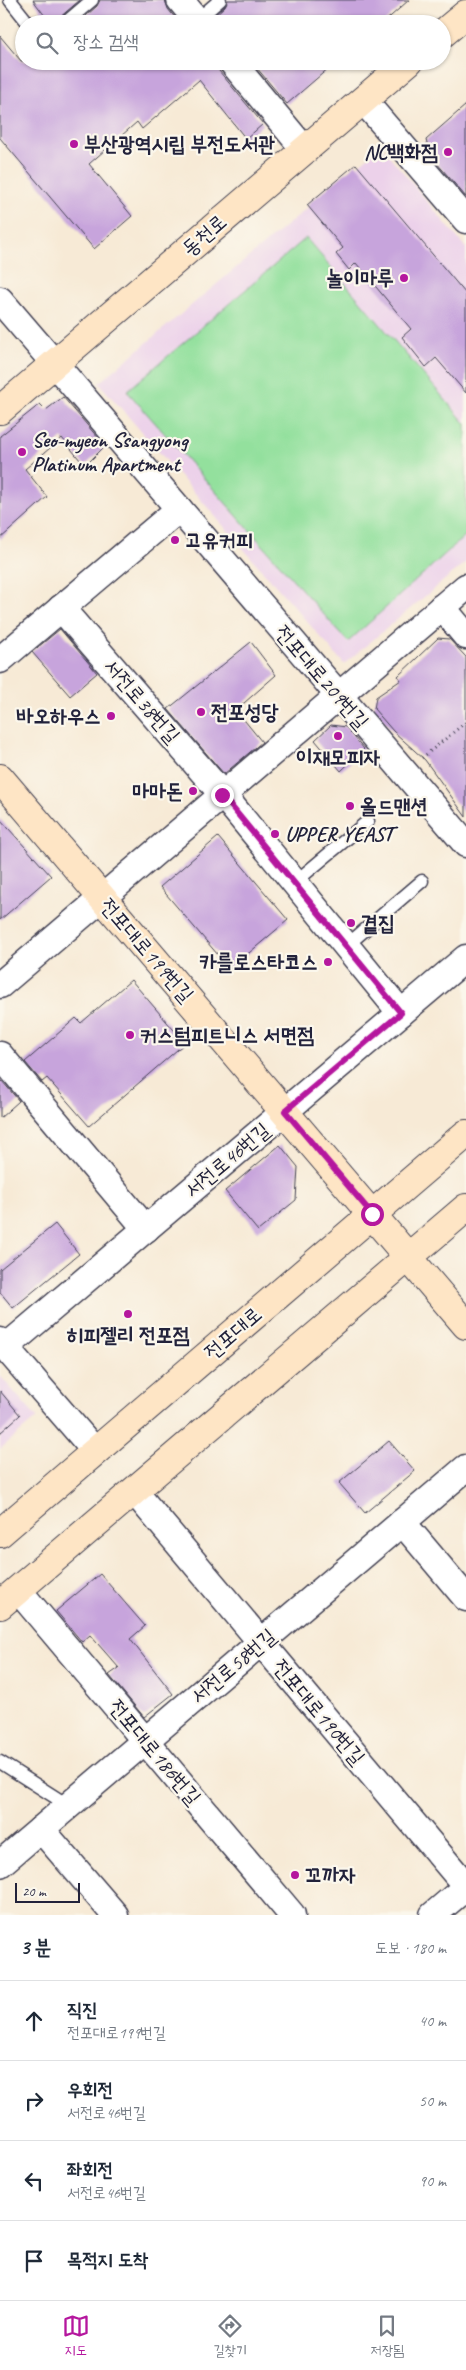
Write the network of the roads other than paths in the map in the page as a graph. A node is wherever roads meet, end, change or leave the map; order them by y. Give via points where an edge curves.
1 (10, 0) edge
2 (92, 0) edge
3 (180, 0) edge
4 (220, 0) edge
5 (466, 14) edge
6 (22, 15) edge
7 (74, 15) edge
8 (192, 15) edge
9 (205, 15) edge
10 (451, 26) edge
11 (238, 70) edge
12 (398, 70) edge
13 (363, 100) junction
14 (304, 149) junction
15 (466, 220) edge
16 (0, 300) edge
17 (54, 363) junction
18 (0, 410) edge
19 (179, 509) junction
20 (466, 587) edge
21 (61, 608) junction
22 (442, 608) junction
23 (466, 636) edge
24 (0, 660) edge
25 (338, 696) junction
26 (0, 778) edge
27 (222, 795) junction
28 (368, 821) dead end
29 (464, 837) edge
30 (422, 881) dead end
31 (294, 883) junction
32 (102, 898) junction
33 (346, 946) junction
34 (466, 958) edge
35 (0, 985) edge
36 (401, 1013) junction
37 (0, 1056) edge
38 (285, 1111) junction
39 (466, 1134) edge
40 (466, 1208) edge
41 (372, 1214) junction
42 (146, 1229) junction
43 (408, 1257) junction
44 (466, 1325) edge
45 (3, 1344) edge
46 (95, 1451) junction
47 (466, 1468) edge
48 (134, 1491) junction
49 (402, 1522) junction
50 (0, 1533) edge
51 (9, 1598) edge
52 (466, 1598) edge
53 (261, 1642) junction
54 (145, 1741) junction
55 (0, 1762) edge
56 (69, 1806) junction
57 (41, 1829) junction
58 (0, 1864) edge
59 (466, 1886) edge
60 (115, 1915) edge
61 (292, 1915) edge
62 (433, 1915) edge

1 - 6 lane
2 - 7 lane
3 - 8 street
4 - 9 lane
5 - 10 main road
11 - 14 street
12 - 13 main road, 동천로
13 - 14 main road, 동천로
13 - 15 street
14 - 17 main road, 동천로
16 - 17 street, 전포대로209번길
17 - 18 main road, 동천로
17 - 19 street, 전포대로209번길
19 - 21 street
19 - 25 street, 전포대로209번길
20 - 22 street
21 - 24 street
21 - 27 street, 서전로38번길
22 - 23 street
22 - 25 street
25 - 27 street
25 - 29 street, 전포대로209번길
26 - 32 main road, 전포대로199번길
27 - 31 street
27 - 32 street
28 - 31 lane
30 - 33 lane
31 - 33 street
32 - 35 street
32 - 38 main road, 전포대로199번길
33 - 36 street
34 - 36 street, 서전로46번길
36 - 38 street, 서전로46번길
37 - 42 street
38 - 41 main road, 전포대로199번길
38 - 42 street, 서전로46번길
39 - 41 main road, 전포대로
40 - 43 main road
41 - 43 main road, 전포대로199번길
41 - 46 main road, 전포대로
42 - 45 street, 서전로46번길
43 - 44 main road, 전포대로199번길
43 - 48 main road
45 - 46 street
46 - 50 main road, 전포대로
47 - 49 street, 서전로58번길
48 - 51 main road
48 - 53 street, 전포대로190번길
49 - 52 street
49 - 53 street, 서전로58번길
51 - 54 street, 전포대로186번길
53 - 54 street, 서전로58번길
53 - 59 street, 전포대로190번길
54 - 56 street, 서전로58번길
54 - 61 street, 전포대로186번길
55 - 56 lane
56 - 57 street, 서전로58번길
57 - 58 street, 서전로58번길
57 - 60 street
59 - 62 street

